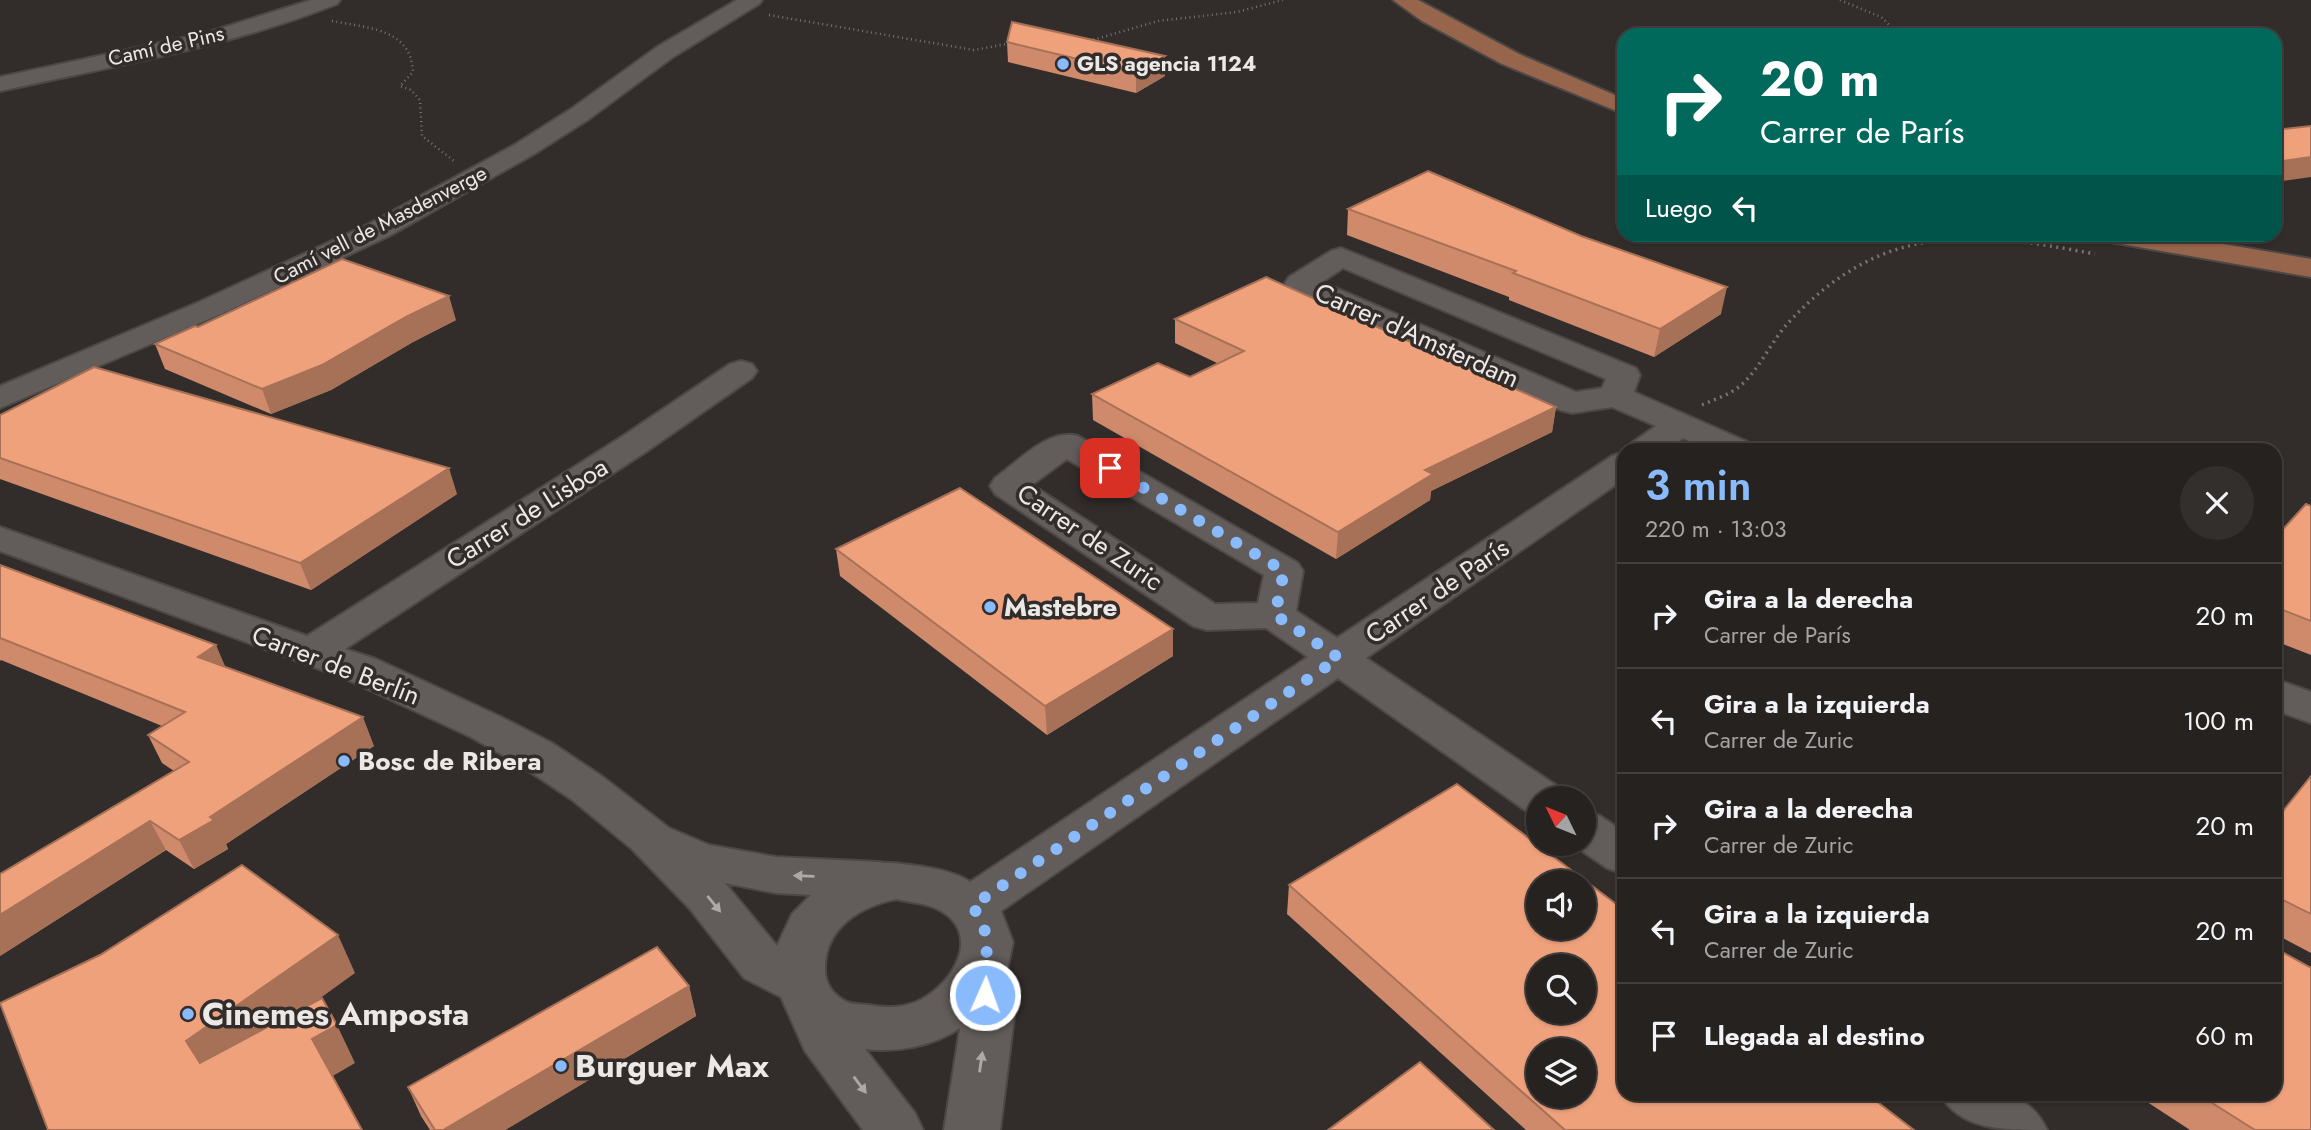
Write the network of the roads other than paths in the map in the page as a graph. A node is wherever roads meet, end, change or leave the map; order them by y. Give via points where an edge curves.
1 (330, 0) edge
2 (1403, 0) edge
3 (744, 5) edge
4 (0, 84) edge
5 (1617, 104) edge
6 (2107, 245) edge
7 (2311, 268) edge
8 (741, 371) dead end
9 (1616, 396) junction
10 (0, 398) edge
11 (1681, 424) junction
12 (1654, 443) edge
13 (1723, 443) edge
14 (1617, 468) edge
15 (0, 538) edge
16 (1275, 615) junction
17 (312, 652) junction
18 (1339, 658) junction
19 (2282, 696) edge
20 (2311, 709) edge
21 (1526, 788) edge
22 (1596, 836) edge
23 (649, 837) junction
24 (1617, 851) edge
25 (897, 881) junction
26 (972, 906) junction
27 (983, 972) junction
28 (807, 995) junction
29 (1976, 1101) edge
30 (895, 1130) edge
31 (972, 1130) edge
32 (2019, 1130) edge

1 - 4 street, Camí de Pins via 177,46
2 - 5 main road via 1512,61
3 - 10 street, Camí vell de Masdenverge via 666,52 525,149 379,230
6 - 7 main road
8 - 17 street, Carrer de Lisboa via 657,432
9 - 9 street, Carrer d'Amsterdam via 1625,375 1341,257 1300,284 1572,403
9 - 11 street
11 - 12 street
11 - 13 street
14 - 18 street, Carrer de París
15 - 17 street, Carrer de Berlín
16 - 16 street, Carrer de Zuric via 1284,571 1066,443 1008,486 1208,617
16 - 18 street
17 - 23 street, Carrer de Berlín via 361,669 536,754
18 - 21 street
18 - 26 street, Carrer de París
19 - 20 street
22 - 24 street
25 -> 23 street, Carrer de Berlín via 776,875 700,861
23 -> 28 street, Carrer de Berlín via 707,896 762,964
25 - 26 street via 952,891
25 - 28 street via 869,886 820,915 804,937 797,960
26 - 27 street via 988,937
27 - 28 street via 969,994 947,1012 920,1025 890,1031 861,1030 834,1021
31 -> 27 street via 988,1017
28 -> 30 street via 824,1035
29 - 32 street

